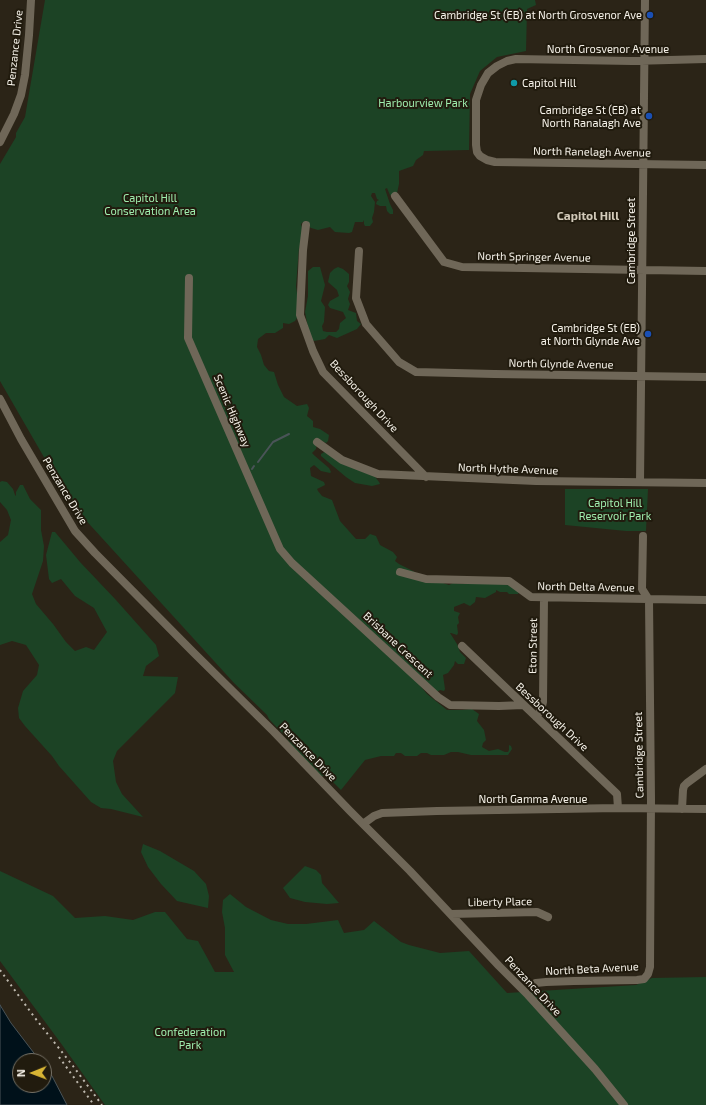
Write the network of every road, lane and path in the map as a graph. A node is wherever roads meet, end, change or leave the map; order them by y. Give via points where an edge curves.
1 (31, 0) edge
2 (645, 0) edge
3 (706, 59) edge
4 (644, 60) junction
5 (0, 142) edge
6 (480, 156) joint
7 (643, 164) junction
8 (706, 165) edge
9 (395, 196) dead end
10 (306, 225) dead end
11 (359, 251) dead end
12 (642, 270) junction
13 (706, 271) edge
14 (189, 278) dead end
15 (641, 376) junction
16 (706, 377) edge
17 (0, 399) edge
18 (317, 442) dead end
19 (426, 477) junction
20 (640, 482) junction
21 (706, 483) edge
22 (643, 536) dead end
23 (280, 549) joint
24 (400, 572) dead end
25 (544, 598) junction
26 (648, 600) junction
27 (706, 600) edge
28 (462, 646) dead end
29 (523, 705) junction
30 (536, 717) junction
31 (706, 770) edge
32 (618, 808) junction
33 (650, 809) junction
34 (682, 809) junction
35 (706, 809) edge
36 (363, 824) junction
37 (451, 914) junction
38 (548, 917) dead end
39 (648, 974) joint
40 (536, 983) dead end
41 (624, 1105) edge

1 - 5 street, Penzance Drive via 21,95
2 - 4 street, Cambridge Street
3 - 4 street, North Grosvenor Avenue
4 - 6 street, North Grosvenor Avenue via 516,59 497,66 488,73 476,100 476,145
4 - 7 street, Cambridge Street
6 - 7 street, North Ranelagh Avenue via 495,162
7 - 8 street, North Ranelagh Avenue
7 - 12 street, Cambridge Street
9 - 12 street, North Springer Avenue via 444,262 462,267
10 - 19 street, Bessborough Drive via 300,315 323,372
11 - 15 street, North Glynde Avenue via 356,298 366,324 399,362 416,372
12 - 13 street, North Springer Avenue
12 - 15 street, Cambridge Street
14 - 23 street, Scenic Highway via 188,338
15 - 16 street, North Glynde Avenue
15 - 20 street, Cambridge Street
17 - 36 street, Penzance Drive via 75,531
18 - 19 street, North Hythe Avenue via 342,460 378,474
19 - 20 street, North Hythe Avenue
20 - 21 street, North Hythe Avenue
22 - 26 street, Cambridge Street via 642,590
23 - 29 street, Brisbane Crescent via 434,694 450,705
24 - 25 street, North Delta Avenue via 426,579 509,581 531,597
25 - 26 street, North Delta Avenue
25 - 30 street, Eton Street via 543,702
26 - 27 street, North Delta Avenue
26 - 33 street, Cambridge Street
28 - 29 street, Bessborough Drive
29 - 30 street, Bessborough Drive
30 - 32 street, Bessborough Drive via 617,794
31 - 34 street via 684,786
32 - 33 street, North Gamma Avenue
32 - 36 street, North Gamma Avenue via 382,813
33 - 34 street, North Gamma Avenue
33 - 39 street, Cambridge Street via 651,961
34 - 35 street, North Gamma Avenue
36 - 37 street, Penzance Drive
37 - 38 street, Liberty Place via 537,912
37 - 41 street, Penzance Drive via 528,995
39 - 40 street, North Beta Avenue via 644,979 637,980

